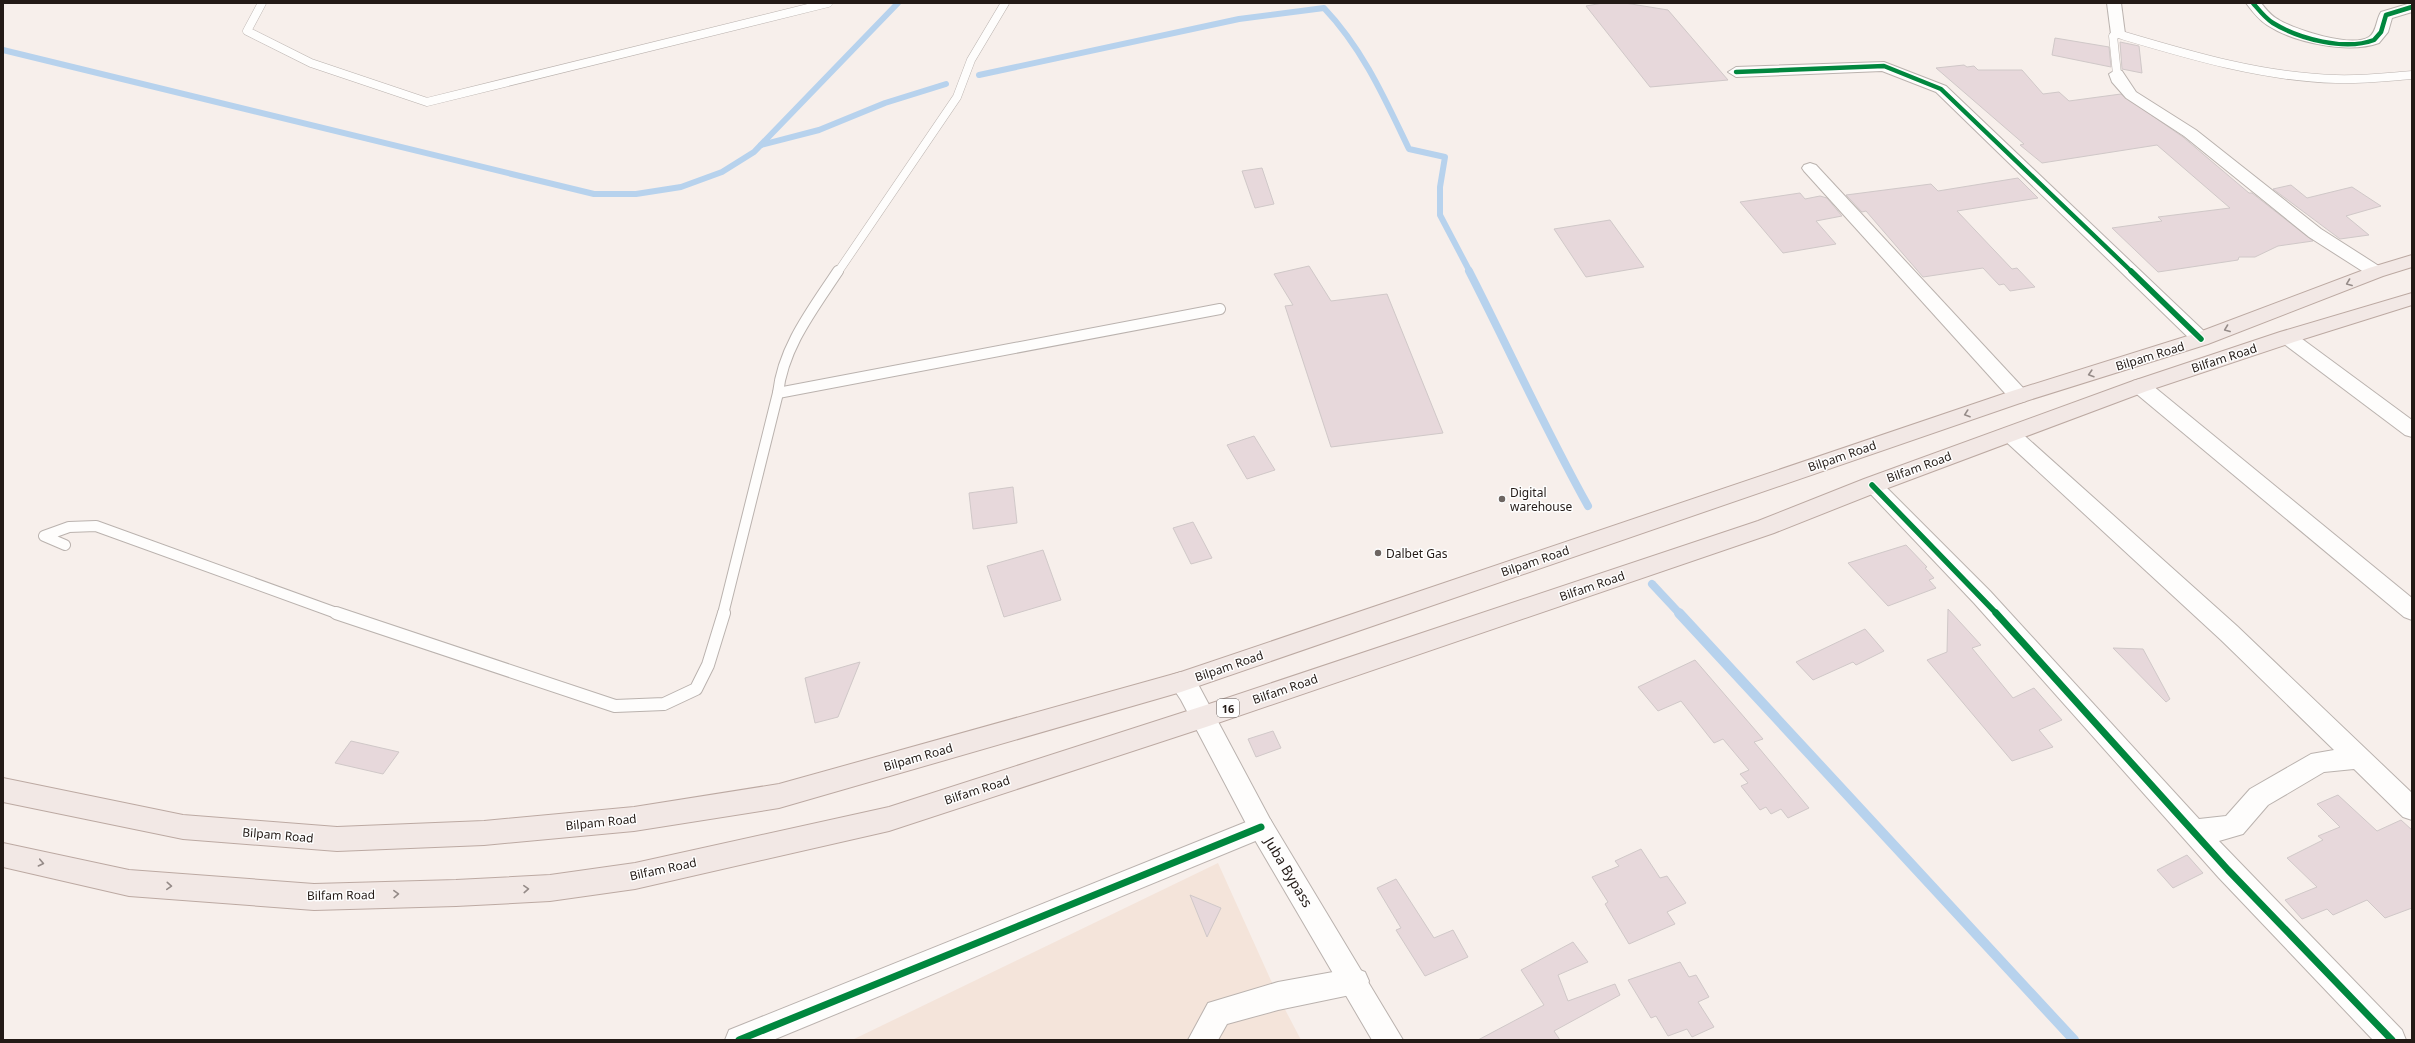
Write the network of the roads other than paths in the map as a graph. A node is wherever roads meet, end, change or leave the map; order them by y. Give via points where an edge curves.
1 (262, 3) edge
2 (828, 3) edge
3 (1005, 3) edge
4 (2114, 3) edge
5 (2253, 3) edge
6 (2412, 7) edge
7 (2118, 34) junction
8 (1736, 72) dead end
9 (2117, 74) joint
10 (2412, 75) edge
11 (1810, 168) dead end
12 (2412, 261) edge
13 (2376, 272) junction
14 (2412, 299) edge
15 (1220, 309) dead end
16 (2287, 337) junction
17 (2201, 339) junction
18 (2140, 386) junction
19 (778, 393) junction
20 (2019, 396) junction
21 (2412, 430) edge
22 (2010, 434) junction
23 (1872, 485) junction
24 (65, 545) dead end
25 (2412, 612) edge
26 (1181, 682) junction
27 (2358, 758) junction
28 (3, 790) edge
29 (2412, 809) edge
30 (1261, 827) junction
31 (2194, 831) junction
32 (3, 855) edge
33 (1355, 981) junction
34 (739, 1040) edge
35 (1202, 1040) edge
36 (1388, 1040) edge
37 (2392, 1040) edge

1 - 2 lane via 247,31 311,63 427,102
3 - 19 lane via 971,60 957,97 801,326 780,373
4 - 7 street
5 - 6 street via 2264,16 2284,28 2338,42 2358,44 2373,41 2380,34 2386,16
7 - 9 lane via 2113,36
7 - 10 lane via 2191,56 2280,72 2335,79
8 - 17 street via 1884,66 1941,89
9 - 13 street via 2120,82 2132,95 2190,133 2314,233
11 - 20 street
12 - 13 main road, Bilpam Road
13 -> 17 main road, Bilpam Road
14 - 16 main road, Bilfam Road / 16
15 - 19 lane
16 - 18 main road, Bilfam Road / 16
16 - 21 street
17 -> 20 main road, Bilpam Road
18 - 22 main road, Bilfam Road / 16
18 - 25 street
19 - 24 lane via 723,615 708,665 696,689 664,704 615,706 318,606 96,526 69,527 44,536
20 -> 26 main road, Bilpam Road
22 - 23 main road, Bilfam Road / 16
22 - 27 street via 2189,596
23 - 31 street via 1982,597
32 -> 23 main road, Bilfam Road / 16 via 129,883 314,897 550,888 635,876 889,819 1649,567 1766,527
26 - 28 main road, Bilpam Road via 779,796 634,819 484,834 337,839 183,827
26 - 30 main road, Juba Bypass via 1190,693
27 - 29 street
27 - 31 street via 2320,762 2259,797 2234,826
30 - 33 main road, Juba Bypass
30 - 34 street
31 - 37 street via 2228,870
33 - 35 street via 1278,996 1218,1013
33 - 36 main road, Juba Bypass

